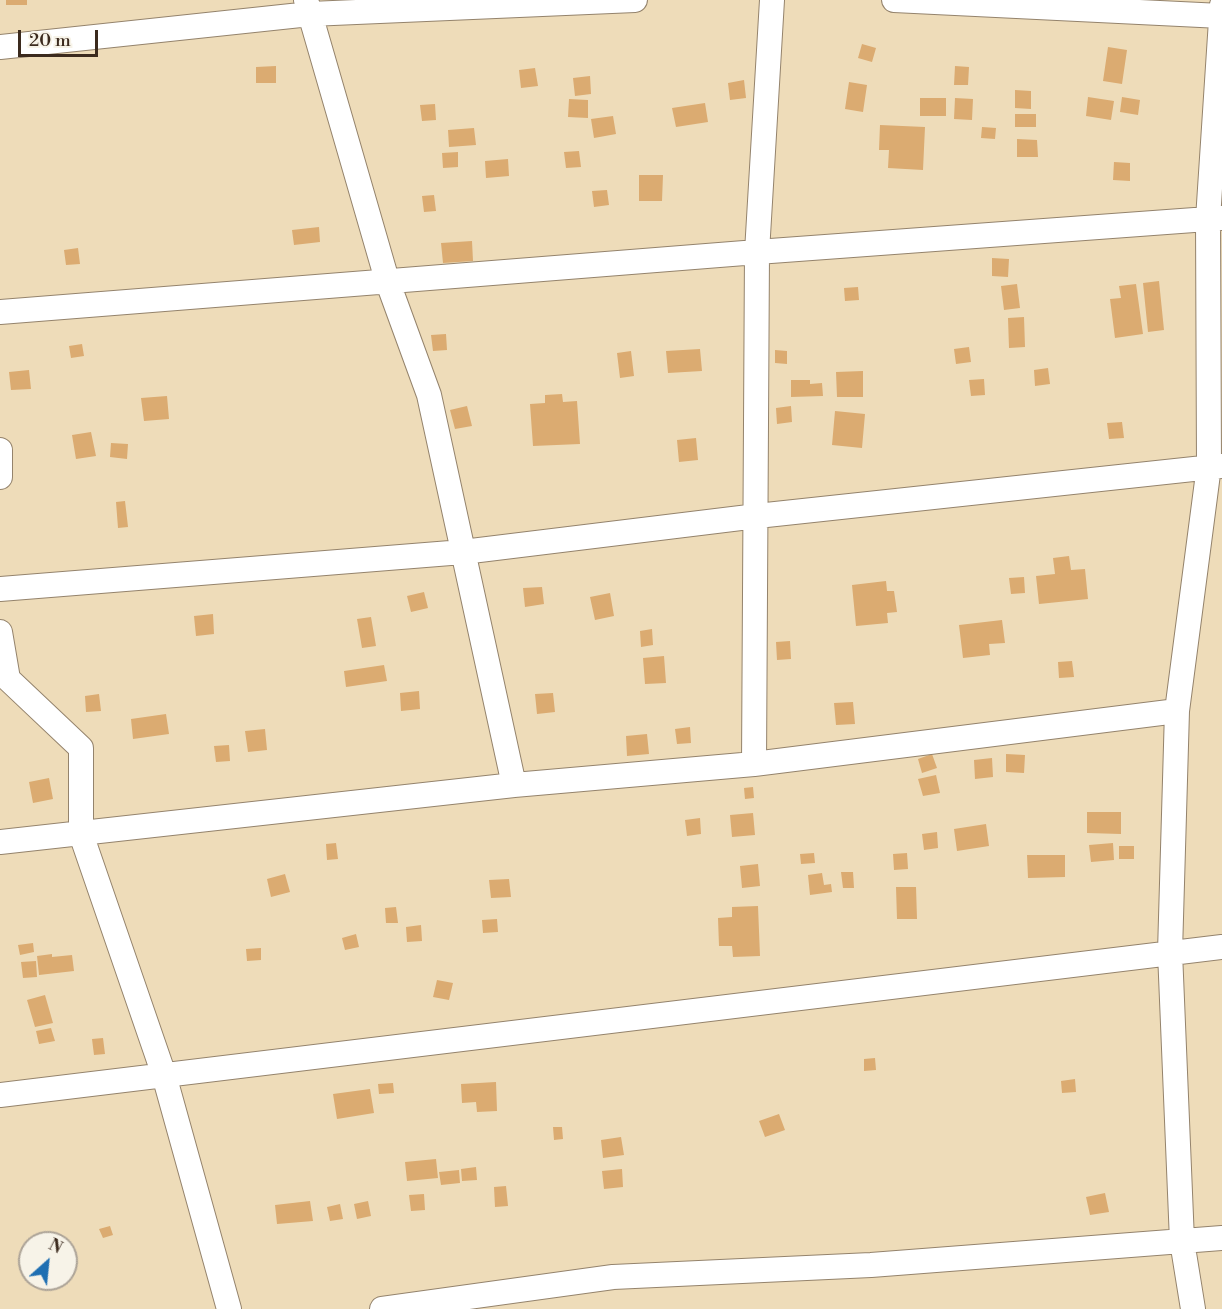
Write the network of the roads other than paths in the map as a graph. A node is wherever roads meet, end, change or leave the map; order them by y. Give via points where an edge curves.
1 (634, 0) edge
2 (772, 0) edge
3 (894, 0) edge
4 (308, 7) edge
5 (1221, 10) edge
6 (0, 47) edge
7 (1215, 219) edge
8 (757, 252) junction
9 (387, 280) junction
10 (0, 312) edge
11 (0, 450) edge
12 (1216, 466) edge
13 (0, 477) edge
14 (757, 516) junction
15 (464, 552) junction
16 (0, 589) edge
17 (0, 632) edge
18 (1177, 711) junction
19 (754, 764) junction
20 (514, 785) junction
21 (81, 834) junction
22 (0, 842) edge
23 (1222, 947) edge
24 (1170, 952) junction
25 (164, 1075) junction
26 (0, 1095) edge
27 (1222, 1238) edge
28 (1182, 1241) junction
29 (229, 1309) edge
30 (382, 1309) edge
31 (1192, 1309) edge

1 - 4 street
2 - 8 street
3 - 5 street
4 - 6 street
4 - 9 street
5 - 7 street
7 - 8 street
7 - 12 street
8 - 9 street
8 - 14 street
9 - 10 street
9 - 15 street via 429,396
11 - 13 street
12 - 14 street
12 - 18 street
14 - 15 street
14 - 19 street
15 - 16 street
15 - 20 street
17 - 21 street via 8,679 81,748
18 - 19 street
18 - 24 street
19 - 20 street
20 - 21 street
21 - 22 street
21 - 25 street
23 - 24 street
24 - 25 street
24 - 28 street
25 - 26 street
25 - 29 street
27 - 28 street
28 - 30 street via 871,1266 613,1277
28 - 31 street

